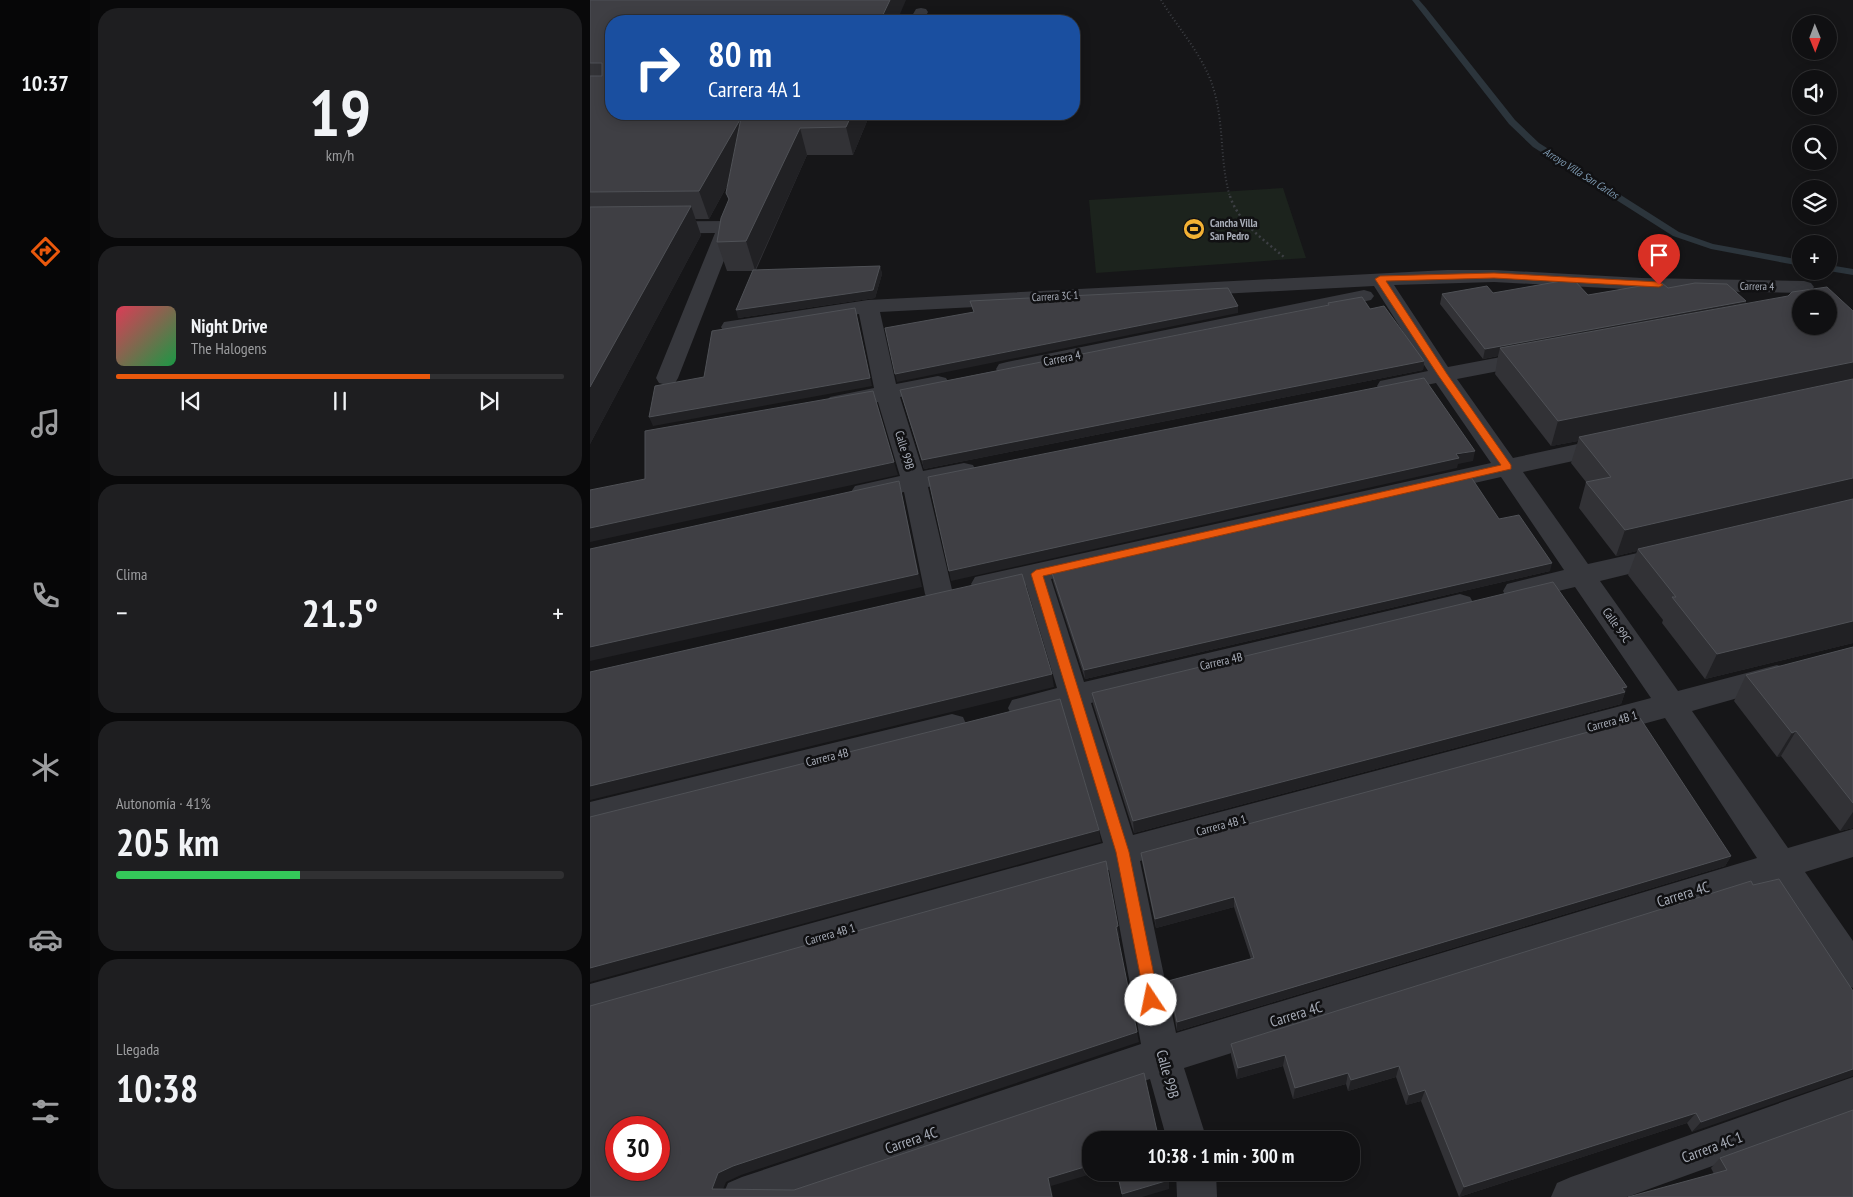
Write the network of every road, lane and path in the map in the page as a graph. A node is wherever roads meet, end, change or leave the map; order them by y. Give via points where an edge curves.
1 (1161, 0) edge
2 (590, 228) edge
3 (1321, 282) junction
4 (1384, 285) junction
5 (1804, 287) dead end
6 (868, 306) junction
7 (732, 326) edge
8 (1558, 353) edge
9 (983, 373) edge
10 (1442, 375) junction
11 (667, 378) dead end
12 (954, 379) edge
13 (1364, 390) edge
14 (887, 393) junction
15 (820, 405) edge
16 (1632, 440) edge
17 (982, 467) edge
18 (1507, 467) junction
19 (914, 481) junction
20 (847, 496) edge
21 (1698, 548) edge
22 (1036, 574) junction
23 (1582, 576) junction
24 (1806, 668) edge
25 (1074, 695) junction
26 (1672, 705) junction
27 (590, 816) edge
28 (1853, 843) edge
29 (1122, 852) junction
30 (1780, 864) junction
31 (1853, 971) edge
32 (590, 1001) edge
33 (1162, 1056) junction
34 (1853, 1096) edge
35 (1184, 1131) edge
36 (1196, 1181) edge
37 (742, 1197) edge
38 (1197, 1197) edge
39 (1571, 1197) edge

1 - 3 path via 1206,68 1215,93 1229,191 1237,210 1257,234 1304,275
2 - 11 street via 727,227
3 - 4 street, Carrera 3C 1
3 - 6 street, Carrera 3C 1
4 - 5 street, Carrera 4 via 1494,276 1642,284
4 - 9 street, Carrera 4
4 - 10 street, Calle 99C
6 - 7 street, Carrera 3C 1
6 - 14 street, Calle 99B
8 - 10 street
10 - 13 street
10 - 18 street, Calle 99C
12 - 14 street
14 - 15 street
14 - 19 street, Calle 99B
16 - 18 street
17 - 19 street
18 - 22 street
18 - 23 street, Calle 99C
19 - 20 street
19 - 22 street, Calle 99B via 929,597
21 - 23 street, Carrera 4B
22 - 25 street, Calle 99B
23 - 25 street, Carrera 4B
23 - 26 street, Calle 99C
24 - 26 street, Carrera 4B 1
25 - 27 street, Carrera 4B
25 - 29 street, Calle 99B
26 - 29 street, Carrera 4B 1
26 - 30 street, Calle 99C
28 - 30 street, Carrera 4C
29 - 32 street, Carrera 4B 1
29 - 33 street, Calle 99B
30 - 31 street, Calle 99C
30 - 33 street, Carrera 4C
33 - 35 street, Calle 99B
33 - 37 street, Carrera 4C
34 - 39 street, Carrera 4C 1
36 - 38 street

